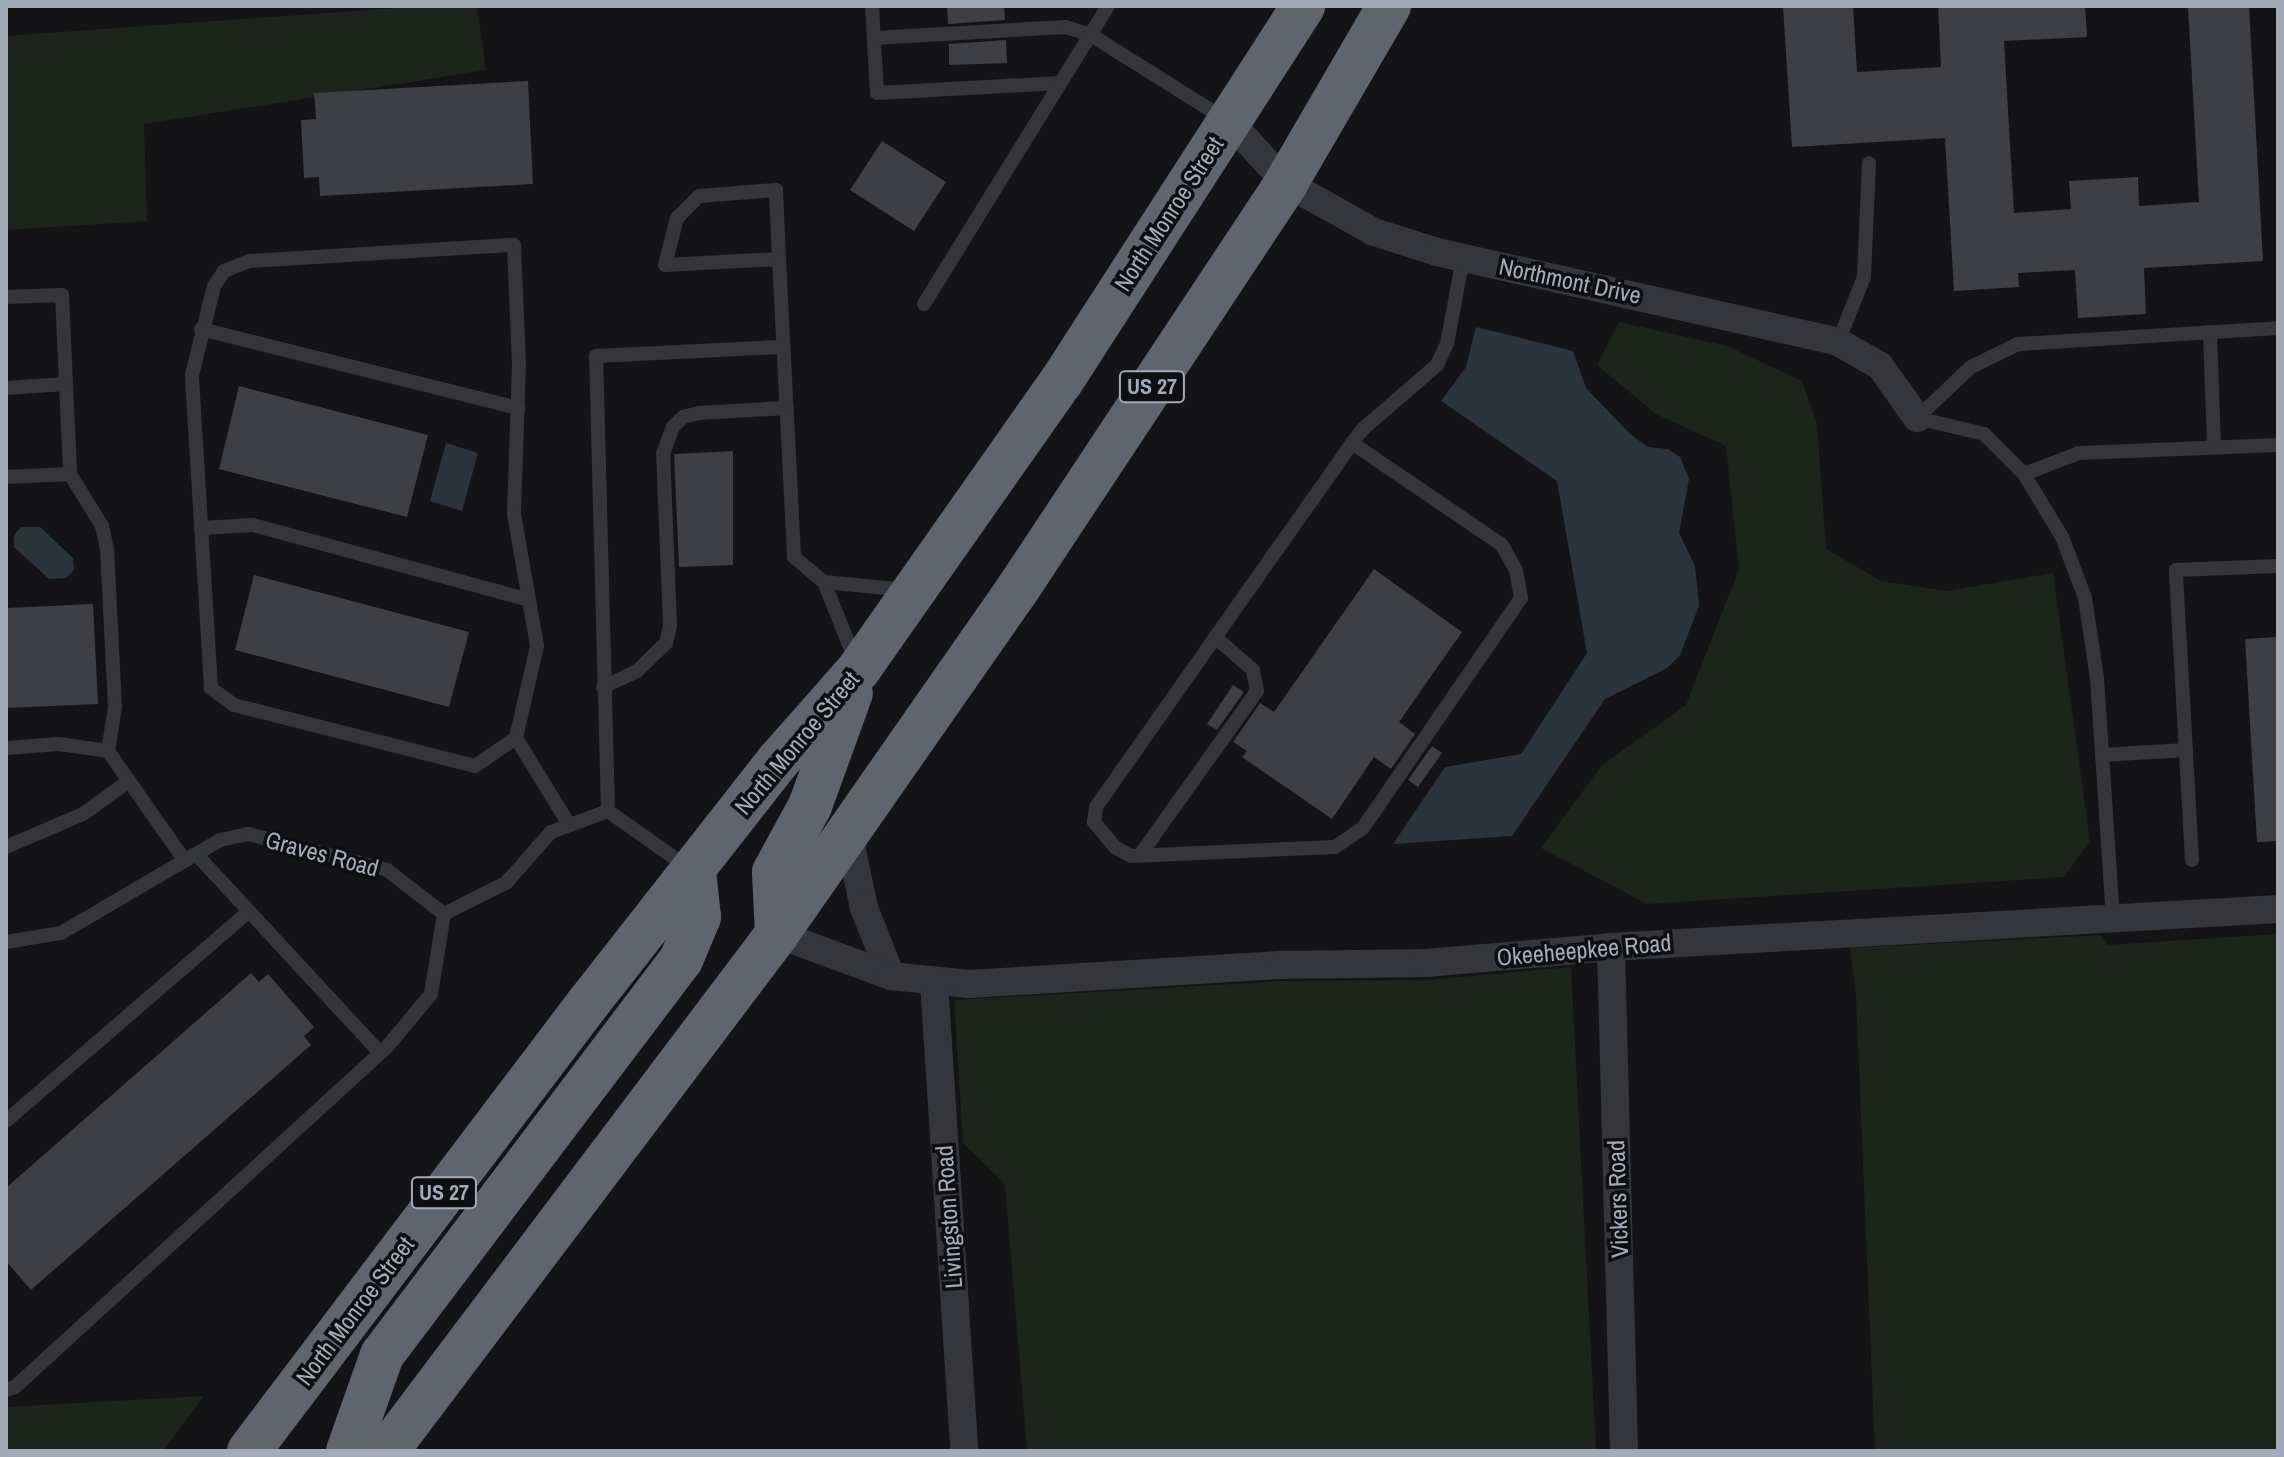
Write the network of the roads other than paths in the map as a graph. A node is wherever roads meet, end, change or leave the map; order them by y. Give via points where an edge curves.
1 (872, 6) edge
2 (1108, 6) edge
3 (1303, 6) edge
4 (1389, 6) edge
5 (1091, 35) junction
6 (874, 38) junction
7 (1060, 83) junction
8 (1229, 121) junction
9 (1869, 163) dead end
10 (1286, 183) junction
11 (1463, 258) junction
12 (779, 259) junction
13 (6, 297) edge
14 (924, 304) dead end
15 (2278, 328) edge
16 (201, 329) junction
17 (2210, 332) junction
18 (1838, 342) junction
19 (783, 347) junction
20 (66, 384) junction
21 (6, 388) edge
22 (518, 408) junction
23 (787, 408) junction
24 (1917, 418) junction
25 (1352, 443) junction
26 (2278, 445) edge
27 (2214, 446) junction
28 (70, 474) junction
29 (2024, 474) junction
30 (6, 477) edge
31 (201, 528) junction
32 (2278, 566) edge
33 (824, 582) junction
34 (915, 590) junction
35 (529, 600) junction
36 (1215, 637) junction
37 (859, 669) junction
38 (603, 687) junction
39 (516, 738) junction
40 (6, 748) edge
41 (2186, 750) junction
42 (108, 751) junction
43 (2102, 755) junction
44 (129, 781) junction
45 (608, 811) junction
46 (568, 823) junction
47 (848, 831) junction
48 (6, 847) edge
49 (1140, 855) junction
50 (190, 858) junction
51 (2192, 860) dead end
52 (694, 872) junction
53 (2278, 909) edge
54 (249, 911) junction
55 (444, 914) junction
56 (2113, 917) junction
57 (777, 934) junction
58 (6, 942) edge
59 (1611, 947) junction
60 (891, 976) junction
61 (934, 982) junction
62 (380, 1053) junction
63 (6, 1121) edge
64 (6, 1390) edge
65 (249, 1451) edge
66 (348, 1451) edge
67 (387, 1451) edge
68 (964, 1451) edge
69 (1624, 1451) edge

1 - 6 lane
2 - 5 lane
3 - 8 highway, North Monroe Street / US 27
4 - 10 highway, US 27
5 - 6 lane via 1066,27
5 - 7 lane
5 - 8 lane
6 - 7 lane via 877,93
7 - 14 lane
8 - 10 street, Northmont Drive
8 - 34 highway, North Monroe Street / US 27 via 1061,382
9 - 18 lane via 1864,277
10 - 11 street, Northmont Drive via 1374,232
10 - 47 highway, US 27 via 1080,498
11 - 18 street, Northmont Drive
11 - 25 lane via 1447,344 1437,365
12 - 12 lane via 737,261 665,265 677,218 699,196 776,190
12 - 19 lane
13 - 20 lane via 62,295
15 - 17 lane
16 - 22 lane
16 - 22 lane via 224,271 249,261 514,245
16 - 31 lane via 192,375
17 - 24 lane via 2018,344 1971,367
17 - 27 lane
18 - 24 street, Northmont Drive via 1880,366
19 - 23 lane
19 - 38 lane via 596,356 606,584
20 - 21 lane
20 - 28 lane
22 - 35 lane via 514,514
23 - 33 lane via 794,557
23 - 38 lane via 699,413 683,417 673,427 663,454 670,625 666,643 637,671
24 - 29 lane via 1984,434
25 - 36 lane
25 - 49 lane via 1502,545 1516,570 1521,598 1363,828 1344,841 1335,847
26 - 27 lane
27 - 29 lane via 2079,453
28 - 30 lane
28 - 42 lane via 102,526 107,549 115,707
29 - 43 lane via 2062,537 2085,598
31 - 35 lane via 253,525
31 - 39 lane via 211,688 234,705 475,766
32 - 41 lane via 2176,570
33 - 34 lane
33 - 37 lane
34 - 37 highway, North Monroe Street / US 27
35 - 39 lane via 537,646
36 - 49 lane via 1253,670 1257,691
36 - 49 lane via 1096,807 1094,822 1100,836 1131,856
37 - 52 highway, North Monroe Street / US 27 via 778,761
37 - 57 highway via 810,806 774,872
38 - 45 lane
39 - 46 lane
40 - 42 lane via 59,744
41 - 43 lane
41 - 51 lane
42 - 44 lane
43 - 56 lane
44 - 48 lane via 83,814
44 - 50 lane
45 - 46 lane
45 - 52 lane
46 - 55 lane via 551,832 506,883
47 - 57 highway, US 27
47 - 60 street via 864,908
50 - 54 lane
50 - 55 lane, Graves Road via 220,840 248,834 387,870
50 - 58 lane, Graves Road via 61,933
52 - 65 highway, North Monroe Street / US 27
52 - 66 highway via 699,917 681,960 382,1355
53 - 56 street, Okeeheepkee Road
54 - 62 lane
54 - 63 lane
55 - 62 lane via 431,994
56 - 59 street, Okeeheepkee Road
57 - 60 street, Okeeheepkee Road
57 - 67 highway, US 27
59 - 61 street, Okeeheepkee Road via 1426,963
59 - 69 street, Vickers Road
60 - 61 street, Okeeheepkee Road
61 - 68 street, Livingston Road
62 - 64 lane

